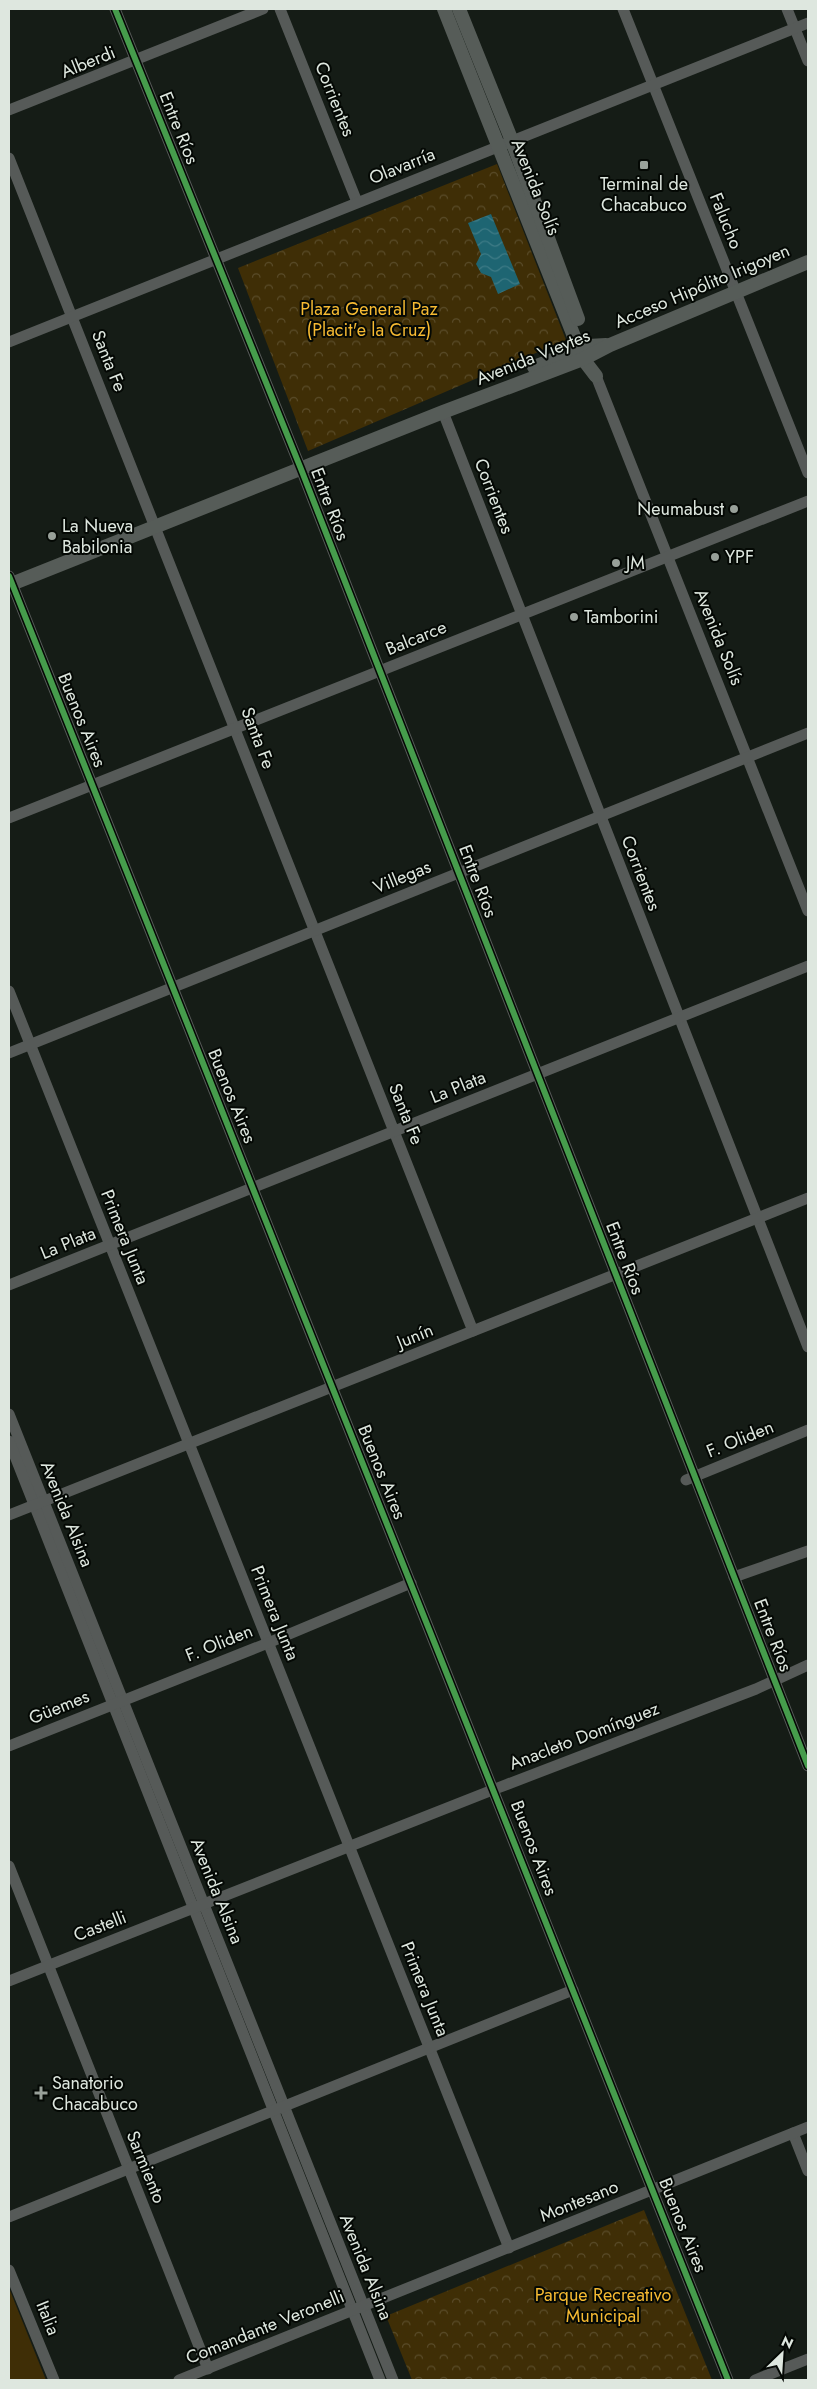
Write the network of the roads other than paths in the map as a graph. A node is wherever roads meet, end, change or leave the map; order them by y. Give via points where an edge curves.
1 (115, 9) edge
2 (263, 9) edge
3 (280, 9) edge
4 (444, 9) edge
5 (459, 9) edge
6 (623, 9) edge
7 (787, 9) edge
8 (808, 23) edge
9 (795, 28) junction
10 (136, 60) junction
11 (808, 61) edge
12 (653, 84) junction
13 (9, 110) edge
14 (506, 143) junction
15 (9, 158) edge
16 (357, 202) junction
17 (216, 259) junction
18 (808, 262) edge
19 (736, 291) junction
20 (72, 316) junction
21 (9, 342) edge
22 (610, 345) joint
23 (586, 352) junction
24 (596, 376) joint
25 (443, 412) junction
26 (299, 466) junction
27 (808, 473) edge
28 (808, 501) edge
29 (154, 522) junction
30 (666, 557) junction
31 (10, 580) edge
32 (522, 614) junction
33 (379, 671) junction
34 (235, 728) junction
35 (808, 734) edge
36 (747, 758) junction
37 (92, 785) junction
38 (601, 816) junction
39 (9, 818) edge
40 (459, 873) junction
41 (808, 910) edge
42 (315, 930) junction
43 (808, 966) edge
44 (172, 987) junction
45 (9, 991) edge
46 (679, 1018) junction
47 (30, 1044) junction
48 (9, 1053) edge
49 (537, 1074) junction
50 (394, 1131) junction
51 (252, 1188) junction
52 (808, 1198) edge
53 (758, 1218) junction
54 (110, 1245) junction
55 (616, 1274) junction
56 (9, 1285) edge
57 (473, 1331) junction
58 (808, 1347) edge
59 (332, 1389) junction
60 (9, 1414) edge
61 (808, 1430) edge
62 (9, 1440) edge
63 (189, 1444) junction
64 (690, 1478) junction
65 (39, 1503) junction
66 (9, 1515) edge
67 (808, 1551) edge
68 (734, 1577) junction
69 (411, 1582) junction
70 (268, 1643) junction
71 (808, 1665) edge
72 (775, 1680) junction
73 (118, 1703) junction
74 (9, 1746) edge
75 (808, 1766) edge
76 (494, 1789) junction
77 (349, 1846) junction
78 (9, 1866) edge
79 (198, 1906) junction
80 (48, 1966) junction
81 (9, 1981) edge
82 (573, 1990) junction
83 (429, 2049) junction
84 (278, 2110) junction
85 (808, 2127) edge
86 (793, 2133) junction
87 (129, 2170) junction
88 (808, 2171) edge
89 (653, 2190) junction
90 (9, 2217) edge
91 (509, 2248) junction
92 (9, 2270) edge
93 (358, 2309) junction
94 (808, 2359) edge
95 (208, 2369) junction
96 (54, 2380) edge
97 (179, 2380) edge
98 (380, 2380) edge
99 (393, 2380) edge
100 (728, 2380) edge
101 (755, 2380) edge

1 - 10 street, Entre Ríos
2 - 10 street, Alberdi
3 - 16 street, Corrientes
4 - 14 main road, Avenida Solís
5 - 14 main road, Avenida Solís
6 - 12 street, Falucho
7 - 9 street
8 - 9 street, Olavarría
9 - 11 street
9 - 12 street, Olavarría
10 - 13 street, Alberdi
10 - 17 street, Entre Ríos
12 - 14 street, Olavarría
12 - 19 street, Falucho
14 - 16 street, Olavarría
14 - 23 main road, Avenida Solís
15 - 20 street, Santa Fe
16 - 17 street, Olavarría
17 - 20 street, Olavarría
17 - 26 street, Entre Ríos
18 - 19 main road, Acceso Hipólito Irigoyen
19 - 22 main road, Acceso Hipólito Irigoyen
19 - 27 street, Falucho
20 - 21 street, Olavarría
20 - 29 street, Santa Fe
22 - 23 main road, Avenida Vieytes
23 - 24 main road, Avenida Solís
23 - 25 main road, Avenida Vieytes
23 - 26 main road, Avenida Vieytes
24 - 30 street, Avenida Solís
25 - 26 main road, Avenida Vieytes
25 - 32 street, Corrientes
26 - 29 main road, Avenida Vieytes
26 - 33 street, Entre Ríos
28 - 30 street, Balcarce
29 - 31 main road, Avenida Vieytes
29 - 34 street, Santa Fe
30 - 32 street, Balcarce
30 - 36 street, Avenida Solís
31 - 37 street, Buenos Aires
32 - 33 street, Balcarce
32 - 38 street, Corrientes
33 - 34 street, Balcarce
33 - 40 street, Entre Ríos
34 - 37 street, Balcarce
34 - 42 street, Santa Fe
35 - 36 street, Villegas
36 - 38 street, Villegas
36 - 41 street, Avenida Solís
37 - 39 street, Balcarce
37 - 44 street, Buenos Aires
38 - 40 street, Villegas
38 - 46 street, Corrientes
40 - 42 street, Villegas
40 - 49 street, Entre Ríos
42 - 44 street, Villegas
42 - 50 street, Santa Fe
43 - 46 street, La Plata
44 - 47 street, Villegas
44 - 51 street, Buenos Aires
45 - 47 street, Primera Junta
46 - 49 street, La Plata
46 - 53 street, Corrientes
47 - 48 street, Villegas
47 - 54 street, Primera Junta
49 - 50 street, La Plata
49 - 55 street, Entre Ríos
50 - 51 street, La Plata
50 - 57 street, Santa Fe
51 - 54 street, La Plata
51 - 59 street, Buenos Aires
52 - 53 street, Junín
53 - 55 street, Junín
53 - 58 street, Corrientes
54 - 56 street, La Plata
54 - 63 street, Primera Junta
55 - 57 street, Junín
55 - 64 street, Entre Ríos
57 - 59 street, Junín
59 - 63 street, Junín
59 - 69 street, Buenos Aires
60 - 65 street, Avenida Alsina
61 - 64 street, F. Oliden
62 - 65 street, Avenida Alsina
63 - 65 street, Junín
63 - 70 street, Primera Junta
64 - 68 street, Entre Ríos
65 - 66 street, Junín
65 - 73 street, Avenida Alsina
67 - 68 street
68 - 72 street, Entre Ríos
69 - 70 street, F. Oliden
69 - 76 street, Buenos Aires
70 - 73 street, F. Oliden
70 - 77 street, Primera Junta
71 - 72 street, Anacleto Domínguez
72 - 75 street, Entre Ríos
72 - 76 street, Anacleto Domínguez
73 - 74 street, Güemes
73 - 79 street, Avenida Alsina
76 - 77 street, Anacleto Domínguez
76 - 82 street, Buenos Aires
77 - 79 street, Anacleto Domínguez
77 - 83 street, Primera Junta
78 - 80 street, Sarmiento
79 - 80 street, Castelli
79 - 84 street, Avenida Alsina
80 - 81 street, Castelli
80 - 87 street, Sarmiento
82 - 83 street
82 - 89 street, Buenos Aires
83 - 84 street
83 - 91 street, Primera Junta
84 - 87 street
84 - 93 street, Avenida Alsina
85 - 86 street, Montesano
86 - 88 street
86 - 89 street, Montesano
87 - 90 street
87 - 95 street, Sarmiento
89 - 91 street, Montesano
89 - 100 street, Buenos Aires
91 - 93 street, Montesano
92 - 96 street, Italia
93 - 95 street, Comandante Veronelli
93 - 98 street, Avenida Alsina
93 - 99 street, Avenida Alsina
94 - 101 street
95 - 97 street, Comandante Veronelli

